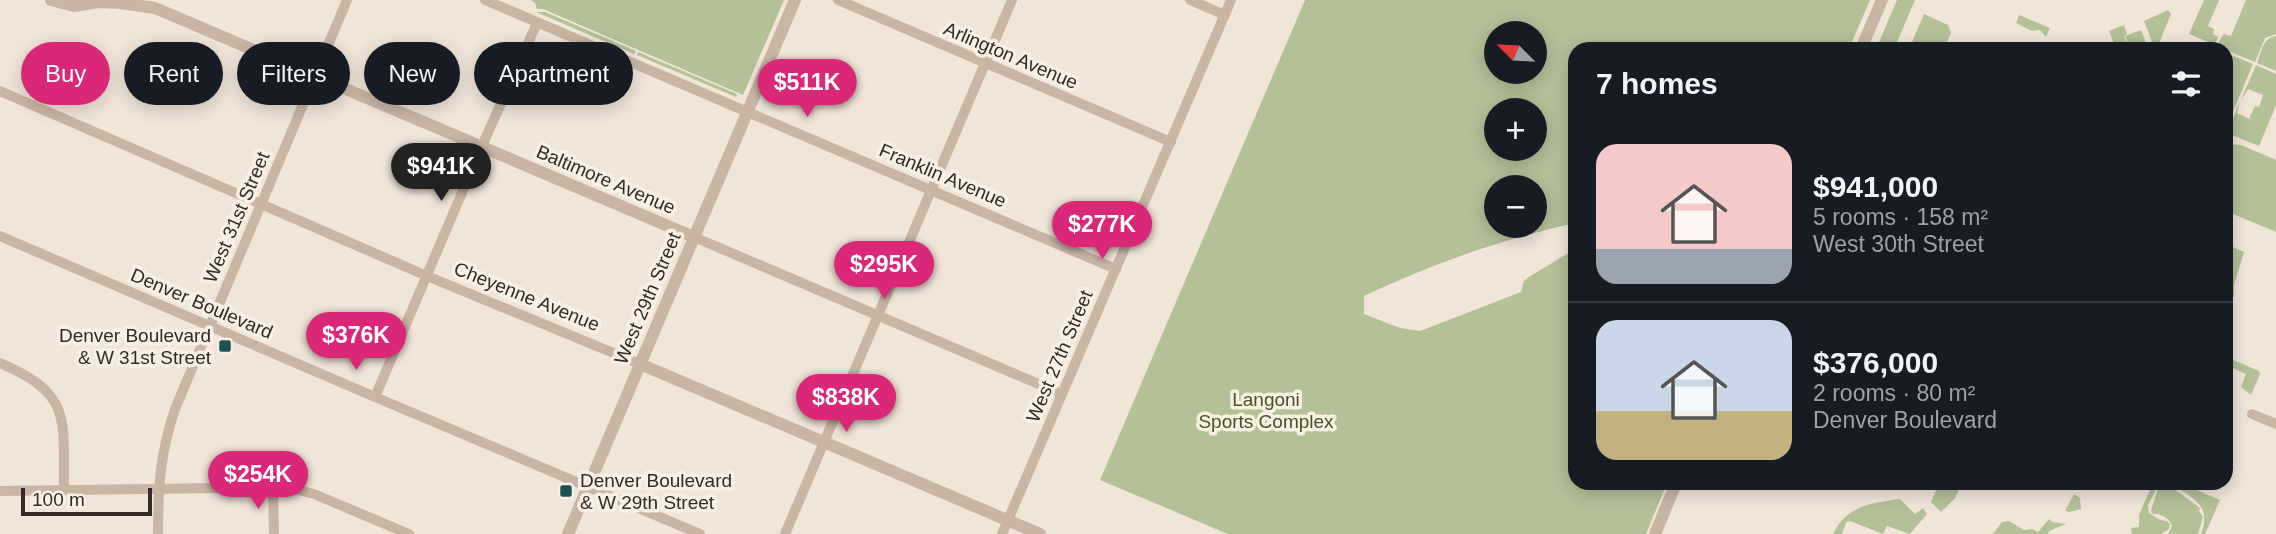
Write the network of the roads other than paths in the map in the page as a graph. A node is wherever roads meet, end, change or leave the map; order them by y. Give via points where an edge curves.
1 (51, 0) edge
2 (347, 0) edge
3 (485, 0) edge
4 (795, 0) edge
5 (838, 0) edge
6 (1013, 0) edge
7 (1190, 0) edge
8 (1231, 0) edge
9 (1882, 0) edge
10 (99, 1) edge
11 (1225, 15) junction
12 (537, 23) junction
13 (237, 42) edge
14 (329, 42) edge
15 (1864, 42) edge
16 (986, 64) junction
17 (350, 90) edge
18 (0, 91) edge
19 (302, 105) edge
20 (748, 112) junction
21 (1171, 142) junction
22 (481, 148) junction
23 (931, 189) junction
24 (261, 203) junction
25 (0, 236) edge
26 (694, 237) junction
27 (1116, 269) junction
28 (427, 276) junction
29 (877, 315) junction
30 (210, 325) junction
31 (0, 363) edge
32 (640, 364) junction
33 (1062, 394) junction
34 (375, 397) junction
35 (2252, 414) dead end
36 (2276, 424) edge
37 (824, 442) junction
38 (588, 486) junction
39 (274, 487) junction
40 (158, 489) junction
41 (64, 490) junction
42 (1673, 490) edge
43 (0, 491) edge
44 (1008, 520) junction
45 (158, 534) edge
46 (274, 534) edge
47 (409, 534) edge
48 (568, 534) edge
49 (700, 534) edge
50 (785, 534) edge
51 (1002, 534) edge
52 (1040, 534) edge
53 (1655, 534) edge

1 - 10 street, Baltimore Avenue via 74,6
2 - 14 street, West 31st Street
3 - 12 street, Franklin Avenue
4 - 20 street, West 29th Street
5 - 16 street, Arlington Avenue
6 - 16 street
7 - 11 street
8 - 11 street, West 27th Street
9 - 15 street
10 - 13 street, Baltimore Avenue via 155,8
11 - 21 street, West 27th Street
12 - 20 street, Franklin Avenue
12 - 22 street
16 - 21 street, Arlington Avenue
16 - 23 street
17 - 22 street, Baltimore Avenue
18 - 24 street, Cheyenne Avenue
19 - 24 street, West 31st Street
20 - 23 street, Franklin Avenue
20 - 26 street, West 29th Street
21 - 27 street, West 27th Street
22 - 26 street, Baltimore Avenue
22 - 28 street
23 - 27 street, Franklin Avenue
23 - 29 street
24 - 28 street, Cheyenne Avenue
24 - 30 street, West 31st Street
25 - 30 street, Denver Boulevard
26 - 29 street, Baltimore Avenue
26 - 32 street, West 29th Street
27 - 33 street, West 27th Street
28 - 32 street, Cheyenne Avenue
28 - 34 street
29 - 33 street, Baltimore Avenue
29 - 37 street
30 - 34 street, Denver Boulevard
30 - 40 street, West 31st Street via 167,431
31 - 41 street via 40,383 55,402 63,425
32 - 37 street, Cheyenne Avenue
32 - 38 street, West 29th Street
33 - 44 street, West 27th Street
34 - 38 street, Denver Boulevard
35 - 36 street
37 - 44 street, Cheyenne Avenue
37 - 50 street
38 - 48 street, West 29th Street
38 - 49 street, Denver Boulevard
39 - 40 street
39 - 46 street
39 - 47 street via 314,494
40 - 41 street
40 - 45 street, West 31st Street
41 - 43 street
42 - 53 street
44 - 51 street, West 27th Street
44 - 52 street, Cheyenne Avenue

